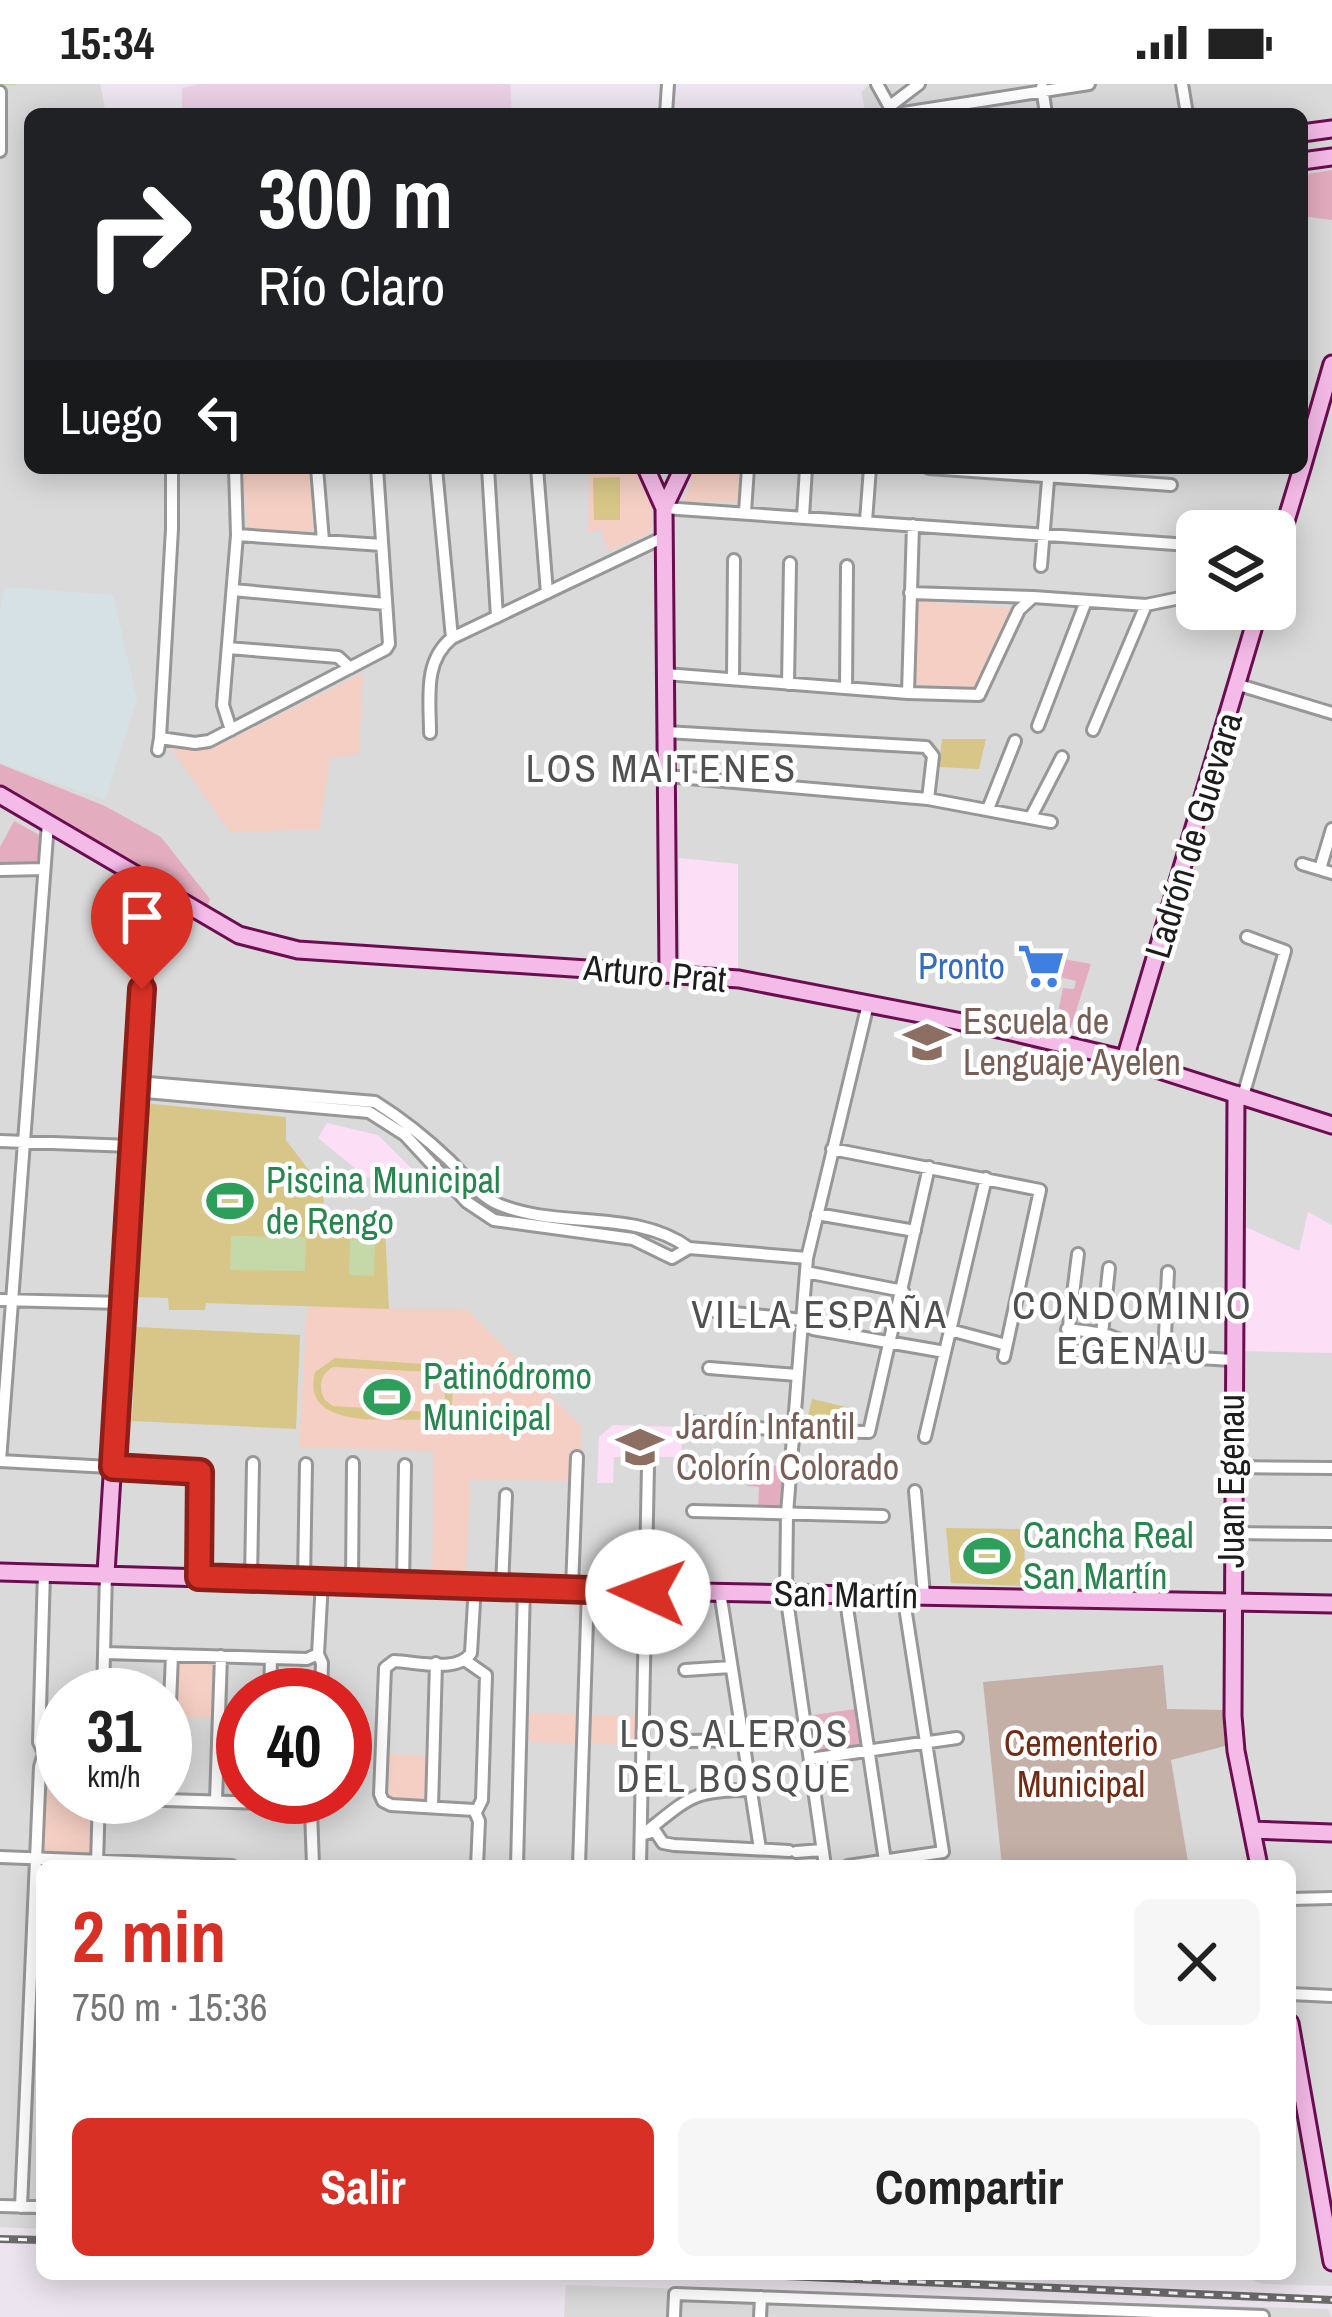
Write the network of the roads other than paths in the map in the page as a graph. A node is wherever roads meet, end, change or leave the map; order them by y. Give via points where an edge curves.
1 (919, 84) edge
2 (1089, 84) edge
3 (1042, 87) edge
4 (0, 92) edge
5 (896, 108) edge
6 (912, 108) edge
7 (0, 151) edge
8 (1332, 364) edge
9 (1324, 420) edge
10 (1308, 455) edge
11 (172, 474) edge
12 (235, 474) edge
13 (316, 474) edge
14 (376, 474) edge
15 (437, 474) edge
16 (488, 474) edge
17 (537, 474) edge
18 (649, 474) edge
19 (679, 474) edge
20 (748, 474) edge
21 (806, 474) edge
22 (870, 474) edge
23 (1049, 474) edge
24 (1068, 474) edge
25 (1300, 474) edge
26 (1171, 485) dead end
27 (664, 508) junction
28 (1289, 510) edge
29 (745, 512) junction
30 (803, 516) junction
31 (866, 521) junction
32 (914, 525) junction
33 (237, 535) junction
34 (1044, 536) junction
35 (664, 537) junction
36 (322, 541) junction
37 (382, 544) junction
38 (1176, 544) edge
39 (734, 560) dead end
40 (790, 563) dead end
41 (847, 566) dead end
42 (1041, 566) dead end
43 (233, 590) junction
44 (547, 593) junction
45 (910, 593) junction
46 (1034, 597) junction
47 (1176, 599) edge
48 (1086, 601) junction
49 (386, 604) junction
50 (1146, 605) junction
51 (497, 617) junction
52 (1253, 630) edge
53 (452, 638) junction
54 (228, 648) junction
55 (350, 668) junction
56 (665, 674) junction
57 (734, 679) junction
58 (788, 684) junction
59 (1239, 685) junction
60 (846, 688) junction
61 (908, 693) junction
62 (1332, 713) edge
63 (1038, 726) dead end
64 (231, 730) junction
65 (1093, 730) dead end
66 (666, 731) junction
67 (430, 733) dead end
68 (1015, 741) dead end
69 (1062, 758) dead end
70 (666, 776) junction
71 (0, 795) edge
72 (928, 799) junction
73 (988, 808) junction
74 (1031, 817) junction
75 (1052, 822) dead end
76 (48, 824) junction
77 (1332, 829) edge
78 (1302, 864) dead end
79 (44, 869) junction
80 (0, 870) edge
81 (1326, 871) edge
82 (149, 882) junction
83 (1247, 937) dead end
84 (668, 971) junction
85 (868, 1004) junction
86 (1125, 1060) junction
87 (135, 1086) junction
88 (1240, 1095) junction
89 (1332, 1125) edge
90 (0, 1141) edge
91 (23, 1142) junction
92 (131, 1146) junction
93 (832, 1149) junction
94 (928, 1167) junction
95 (986, 1178) junction
96 (817, 1214) junction
97 (915, 1232) junction
98 (689, 1248) junction
99 (1078, 1254) dead end
100 (807, 1258) junction
101 (1109, 1268) dead end
102 (806, 1272) junction
103 (1168, 1272) dead end
104 (903, 1291) junction
105 (5, 1300) edge
106 (122, 1303) junction
107 (714, 1311) dead end
108 (803, 1320) junction
109 (950, 1330) junction
110 (1067, 1330) junction
111 (1102, 1334) junction
112 (891, 1344) junction
113 (945, 1352) junction
114 (1135, 1354) junction
115 (1164, 1356) junction
116 (1232, 1360) junction
117 (710, 1369) dead end
118 (797, 1376) junction
119 (689, 1422) dead end
120 (793, 1431) junction
121 (925, 1437) dead end
122 (577, 1457) dead end
123 (0, 1461) edge
124 (253, 1462) dead end
125 (353, 1463) dead end
126 (306, 1464) dead end
127 (405, 1466) dead end
128 (648, 1466) dead end
129 (113, 1467) junction
130 (1232, 1467) junction
131 (1332, 1468) edge
132 (915, 1491) dead end
133 (506, 1495) dead end
134 (693, 1511) dead end
135 (787, 1514) junction
136 (883, 1516) dead end
137 (1232, 1533) junction
138 (1332, 1534) edge
139 (0, 1572) edge
140 (44, 1573) junction
141 (106, 1573) junction
142 (199, 1577) junction
143 (251, 1580) junction
144 (313, 1581) junction
145 (352, 1582) junction
146 (403, 1584) junction
147 (475, 1586) junction
148 (502, 1586) junction
149 (524, 1587) junction
150 (580, 1589) junction
151 (648, 1592) junction
152 (720, 1592) junction
153 (786, 1593) junction
154 (845, 1594) junction
155 (903, 1594) junction
156 (924, 1595) junction
157 (1231, 1604) junction
158 (1332, 1604) edge
159 (105, 1653) junction
160 (318, 1654) junction
161 (172, 1655) junction
162 (220, 1656) junction
163 (271, 1658) junction
164 (466, 1661) junction
165 (436, 1663) junction
166 (731, 1667) junction
167 (41, 1668) edge
168 (104, 1668) edge
169 (171, 1668) edge
170 (220, 1668) edge
171 (271, 1668) edge
172 (322, 1668) edge
173 (685, 1670) dead end
174 (957, 1738) dead end
175 (742, 1740) junction
176 (688, 1741) dead end
177 (926, 1742) junction
178 (867, 1751) junction
179 (810, 1760) junction
180 (751, 1790) junction
181 (192, 1801) edge
182 (216, 1801) edge
183 (432, 1807) junction
184 (476, 1812) junction
185 (38, 1824) edge
186 (98, 1824) edge
187 (314, 1824) edge
188 (1252, 1830) junction
189 (644, 1833) junction
190 (1332, 1833) edge
191 (760, 1849) junction
192 (822, 1850) junction
193 (0, 1857) edge
194 (37, 1859) junction
195 (52, 1860) edge
196 (97, 1860) edge
197 (313, 1860) edge
198 (477, 1860) edge
199 (517, 1860) edge
200 (579, 1860) edge
201 (641, 1860) edge
202 (824, 1860) edge
203 (885, 1860) edge
204 (891, 1860) edge
205 (1258, 1860) edge
206 (1296, 1899) edge
207 (1332, 1901) edge
208 (1296, 1994) edge
209 (1332, 1996) edge
210 (36, 2036) edge
211 (1296, 2080) edge
212 (0, 2206) edge
213 (21, 2206) junction
214 (36, 2207) edge
215 (1332, 2262) edge
216 (761, 2297) junction
217 (823, 2299) junction
218 (892, 2301) junction
219 (961, 2310) edge
220 (1026, 2311) edge
221 (1233, 2316) edge
222 (1263, 2316) edge
223 (674, 2317) edge
224 (760, 2317) edge
225 (822, 2317) edge
226 (891, 2317) edge

1 - 5 street
2 - 3 street
3 - 6 street
4 - 7 street
8 - 9 main road
9 - 10 main road
11 - 64 street via 159,744
12 - 33 street
13 - 36 street
14 - 37 street
15 - 53 street
16 - 51 street
17 - 44 street
18 - 27 main road
19 - 27 main road
20 - 29 street
21 - 30 street
22 - 31 street
23 - 34 street
24 - 26 street
25 - 28 main road
27 - 29 street
27 - 35 main road
29 - 30 street
30 - 31 street
31 - 32 street
32 - 34 street
32 - 45 street
33 - 36 street
33 - 43 street
34 - 38 street
34 - 42 street
35 - 44 street
35 - 56 main road
36 - 37 street
37 - 49 street
39 - 57 street
40 - 58 street
41 - 60 street
43 - 49 street
43 - 54 street
44 - 51 street
45 - 46 street
45 - 61 street
46 - 48 street
46 - 61 street via 1019,610 979,695
47 - 50 street
48 - 50 street
48 - 63 street
49 - 55 street via 386,649
50 - 65 street
51 - 53 street
52 - 59 main road, Ladrón de Guevara
53 - 67 street via 434,658
54 - 55 street via 338,657
54 - 64 street via 224,705
55 - 64 street
56 - 57 street
56 - 66 main road
57 - 58 street
58 - 60 street
59 - 62 street
59 - 86 main road, Ladrón de Guevara
60 - 61 street
66 - 70 main road
66 - 72 street via 926,747 933,756
68 - 73 street
69 - 74 street
70 - 72 street
70 - 84 main road
71 - 76 main road, Arturo Prat
72 - 73 street
73 - 74 street
74 - 75 street
76 - 79 street
76 - 82 main road, Arturo Prat
77 - 81 street
78 - 81 street
79 - 80 street
79 - 91 street
82 - 84 main road, Arturo Prat via 239,934 298,950
82 - 87 main road
83 - 88 street via 1285,951
84 - 85 main road, Arturo Prat
85 - 86 main road, Arturo Prat
85 - 93 street
86 - 88 main road, Arturo Prat
87 - 92 main road
87 - 98 street via 375,1102 499,1204 613,1222
87 - 98 street via 370,1112 494,1220 633,1239 672,1258
88 - 89 main road, Arturo Prat
88 - 116 main road, Juan Egenau
90 - 91 street
91 - 92 street
91 - 105 street
92 - 106 main road
93 - 94 street
93 - 96 street
94 - 95 street
94 - 97 street
95 - 109 street
95 - 109 street via 1040,1190 1005,1351
96 - 97 street
96 - 100 street
97 - 104 street
98 - 100 street
99 - 110 street
100 - 102 street
101 - 111 street
102 - 104 street
102 - 108 street
103 - 115 street
104 - 112 street
105 - 106 street
105 - 123 street
106 - 129 main road
107 - 108 street
108 - 112 street via 813,1329
108 - 118 street
109 - 113 street
110 - 111 street
110 - 114 street via 1066,1350
111 - 114 street
112 - 113 street
112 - 120 street via 869,1432
113 - 121 street
114 - 115 street
115 - 116 street
116 - 130 main road, Juan Egenau
117 - 118 street
118 - 120 street
119 - 120 street
120 - 135 street
122 - 150 street
123 - 129 street
124 - 143 street
125 - 145 street
126 - 144 street
127 - 146 street
128 - 151 street
129 - 141 main road
129 - 142 street via 200,1472
130 - 131 street
130 - 137 main road, Juan Egenau
132 - 156 street
133 - 148 street
134 - 135 street
135 - 136 street
135 - 153 street
137 - 138 street
137 - 157 main road, Juan Egenau
139 - 140 main road, San Martín
140 - 141 main road, San Martín
140 - 167 street
141 - 142 main road, San Martín
141 - 159 street
142 - 143 main road, San Martín
143 - 144 main road, San Martín
144 - 145 main road, San Martín
144 - 160 street
145 - 146 main road, San Martín
146 - 147 main road, San Martín
147 - 148 main road, San Martín
147 - 164 street
148 - 149 main road, San Martín
149 - 150 main road, San Martín
149 - 199 street
150 - 151 main road, San Martín
150 - 200 street
151 - 152 main road, San Martín
151 - 189 street
152 - 153 main road, San Martín
152 - 166 street
153 - 154 main road, San Martín
153 - 179 street
154 - 155 main road, San Martín
154 - 178 street
155 - 156 main road, San Martín
155 - 177 street
156 - 157 main road, San Martín
157 - 158 main road, San Martín
157 - 188 main road, Juan Egenau via 1236,1751
159 - 161 street
159 - 168 street
160 - 163 street
160 - 172 street
161 - 162 street
161 - 169 street
162 - 163 street
162 - 170 street
163 - 171 street
164 - 165 street
164 - 184 street via 486,1675
165 - 183 street
165 - 183 street via 386,1665 382,1732 381,1799
166 - 173 street
166 - 175 street
174 - 177 street
175 - 176 street
175 - 180 street
177 - 178 street
177 - 204 street via 943,1852
178 - 179 street
178 - 203 street
179 - 192 street
180 - 189 street via 707,1790
180 - 191 street
181 - 182 street
183 - 184 street
184 - 198 street
185 - 194 street
186 - 196 street
187 - 197 street
188 - 190 main road
188 - 205 main road, Juan Egenau
189 - 191 street via 655,1831 663,1843
189 - 201 street
191 - 192 street
192 - 202 street
193 - 194 street
194 - 195 street
206 - 207 street
208 - 209 street
210 - 213 street via 26,2049
211 - 215 main road
212 - 213 street
213 - 214 street
216 - 217 street
216 - 223 street via 675,2294
216 - 224 street
217 - 218 street
217 - 225 street
218 - 219 street
218 - 226 street
219 - 220 street
220 - 221 street
221 - 222 street

